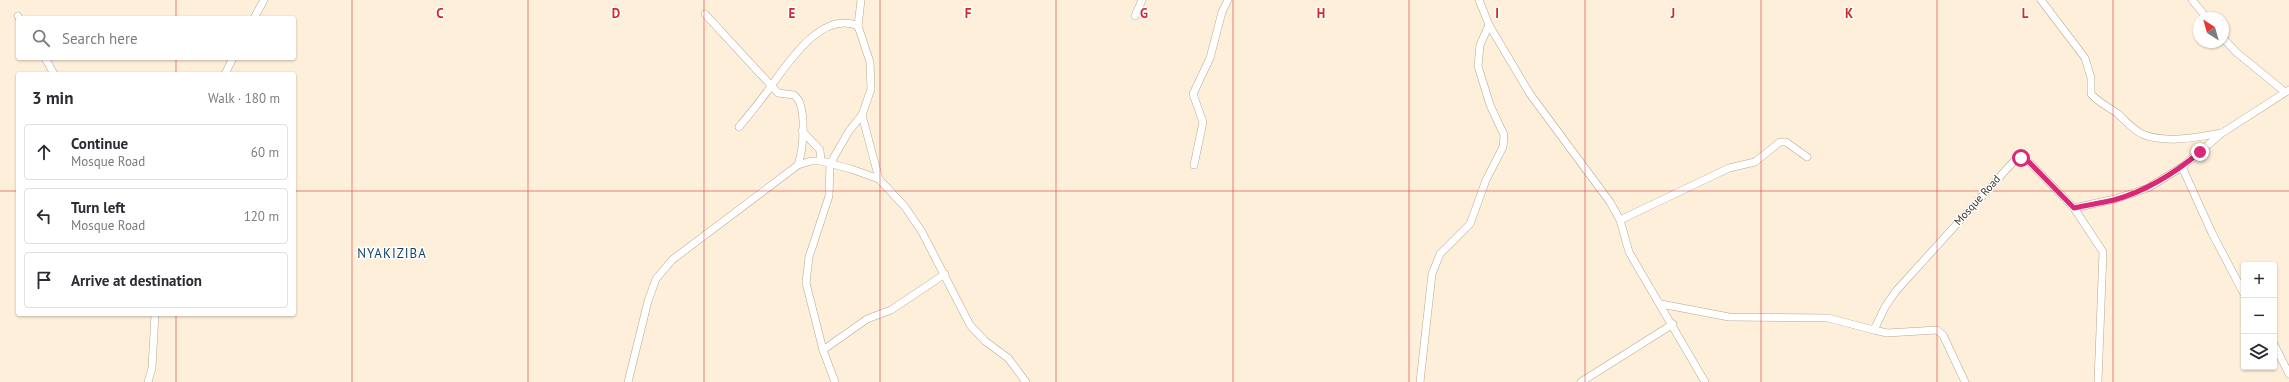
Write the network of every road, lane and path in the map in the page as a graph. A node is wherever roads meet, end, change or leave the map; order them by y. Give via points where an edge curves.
1 (264, 0) edge
2 (861, 0) edge
3 (1142, 0) edge
4 (1228, 0) edge
5 (1479, 0) edge
6 (2041, 0) edge
7 (2192, 0) edge
8 (2202, 12) edge
9 (705, 14) dead end
10 (255, 16) edge
11 (1135, 16) dead end
12 (1489, 25) junction
13 (858, 26) junction
14 (2229, 44) edge
15 (46, 60) edge
16 (232, 60) edge
17 (53, 72) edge
18 (226, 72) edge
19 (772, 85) junction
20 (2287, 91) edge
21 (862, 116) junction
22 (739, 127) dead end
23 (802, 131) junction
24 (2222, 133) junction
25 (1807, 157) dead end
26 (821, 162) junction
27 (830, 164) junction
28 (798, 165) junction
29 (1194, 165) dead end
30 (2182, 167) junction
31 (879, 179) junction
32 (2074, 208) junction
33 (1620, 220) junction
34 (945, 274) junction
35 (2241, 288) edge
36 (1661, 304) junction
37 (155, 316) edge
38 (1673, 324) junction
39 (1874, 330) junction
40 (823, 350) junction
41 (2277, 350) edge
42 (2289, 374) edge
43 (148, 382) edge
44 (628, 382) edge
45 (835, 382) edge
46 (1026, 382) edge
47 (1420, 382) edge
48 (1581, 382) edge
49 (1705, 382) edge
50 (1965, 382) edge
51 (2098, 382) edge

1 - 10 street
2 - 13 street
3 - 11 street
4 - 29 street via 1222,12 1210,58 1193,94 1203,122
5 - 12 street
6 - 24 street via 2085,58 2091,78 2091,94 2136,130 2160,138 2201,137
7 - 8 street
9 - 19 street
12 - 33 street via 1530,94 1610,202
12 - 47 street via 1480,45 1478,66 1490,105 1504,135 1503,148 1486,180 1470,224 1440,254 1432,274
13 - 19 street via 839,22 818,32 795,54
13 - 21 street via 867,49 872,78 868,102
14 - 20 street
15 - 17 street
16 - 18 street
19 - 22 street
19 - 23 street via 778,93 794,95 801,102
20 - 24 street
21 - 27 street via 849,131
21 - 31 street
23 - 26 street via 820,150
23 - 28 street via 803,149
24 - 30 street
25 - 33 street via 1786,142 1780,142 1755,162 1729,168
26 - 27 street
26 - 28 street via 812,161
27 - 31 street
27 - 40 street via 829,196 809,257 806,283
28 - 44 street via 672,260 656,279
30 - 32 street via 2148,188 2115,200
30 - 35 street via 2212,234
31 - 34 street via 909,213
32 - 39 street, Mosque Road via 2029,162 2021,158 2014,161 1896,291
32 - 51 street, Mosque Road via 2103,252
33 - 36 street via 1629,252
34 - 40 street via 892,310 866,319
34 - 46 street via 970,325 984,341 1008,358
36 - 38 street
36 - 39 street via 1729,317 1828,318
37 - 43 street via 152,368
38 - 48 street
38 - 49 street
39 - 50 street via 1887,333 1932,330 1940,332
40 - 45 street
41 - 42 street

